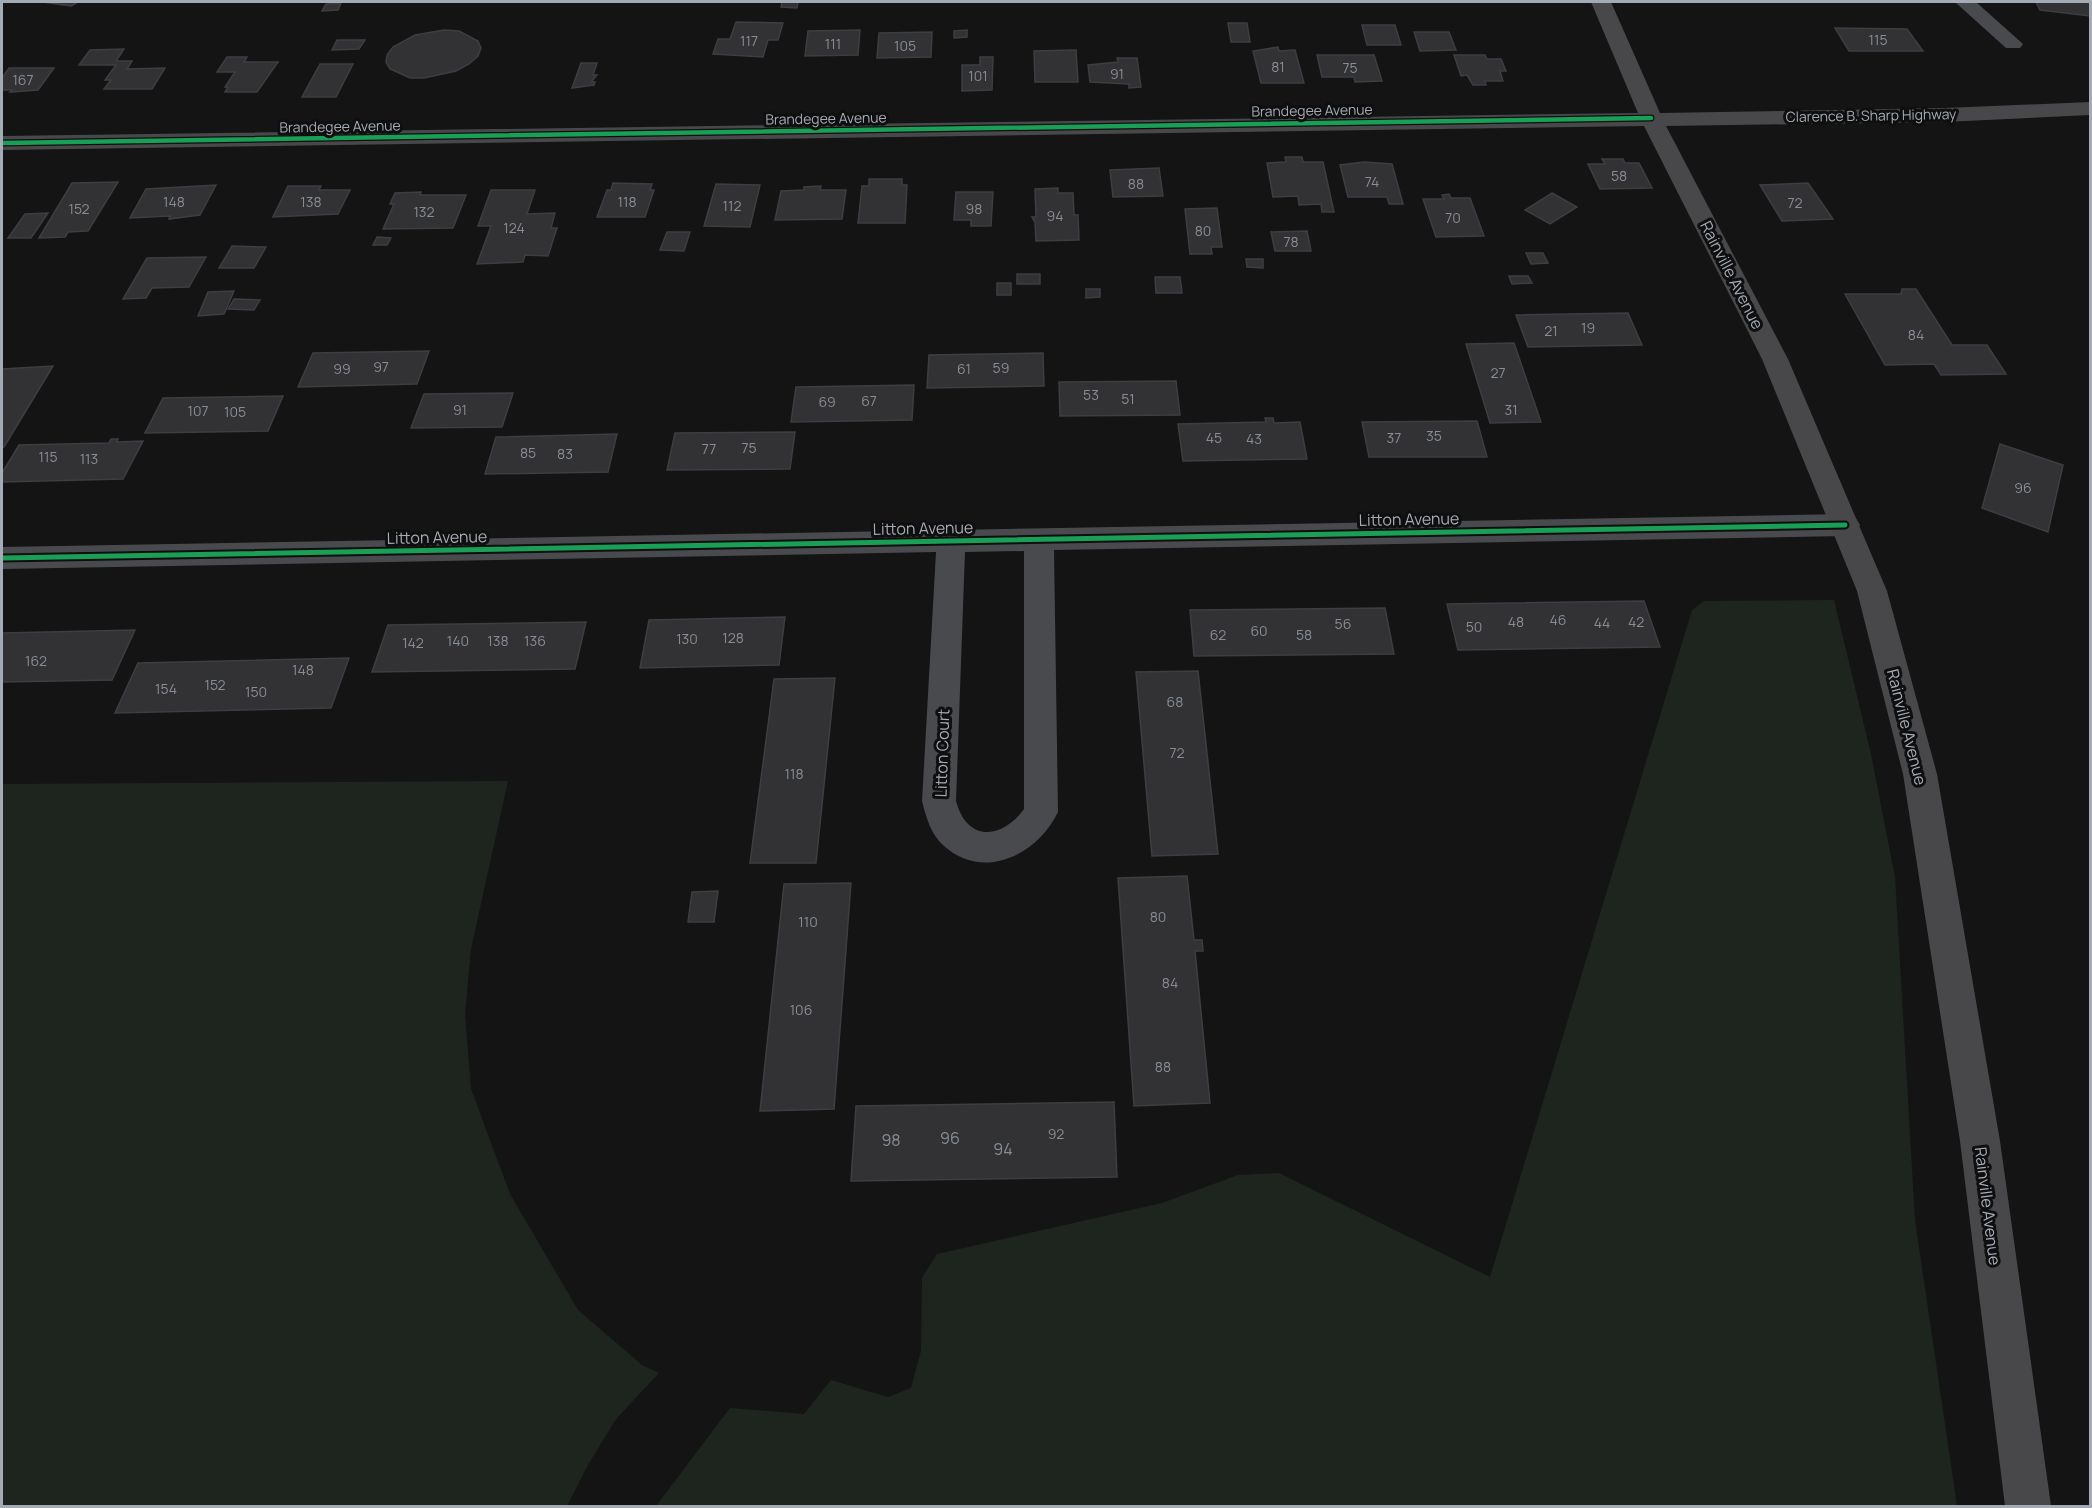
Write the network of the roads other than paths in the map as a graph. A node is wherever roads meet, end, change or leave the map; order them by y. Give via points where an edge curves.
1 (1600, 2) edge
2 (1965, 2) edge
3 (2013, 44) dead end
4 (2091, 108) edge
5 (1651, 118) junction
6 (2, 143) edge
7 (1845, 525) junction
8 (1039, 539) junction
9 (951, 541) junction
10 (2, 558) edge
11 (2028, 1506) edge

1 - 5 main road, Rainville Avenue
2 - 3 street
4 - 5 main road, Clarence B. Sharp Highway via 1945,115
5 - 6 main road, Brandegee Avenue
5 - 7 main road, Rainville Avenue via 1775,359
7 - 8 street, Litton Avenue
7 - 11 main road, Rainville Avenue via 1872,591 1920,774 1980,1141
8 - 9 street, Litton Avenue
8 - 9 street, Litton Court via 1041,812 1023,837 991,848 974,846 947,829 939,801
9 - 10 street, Litton Avenue

